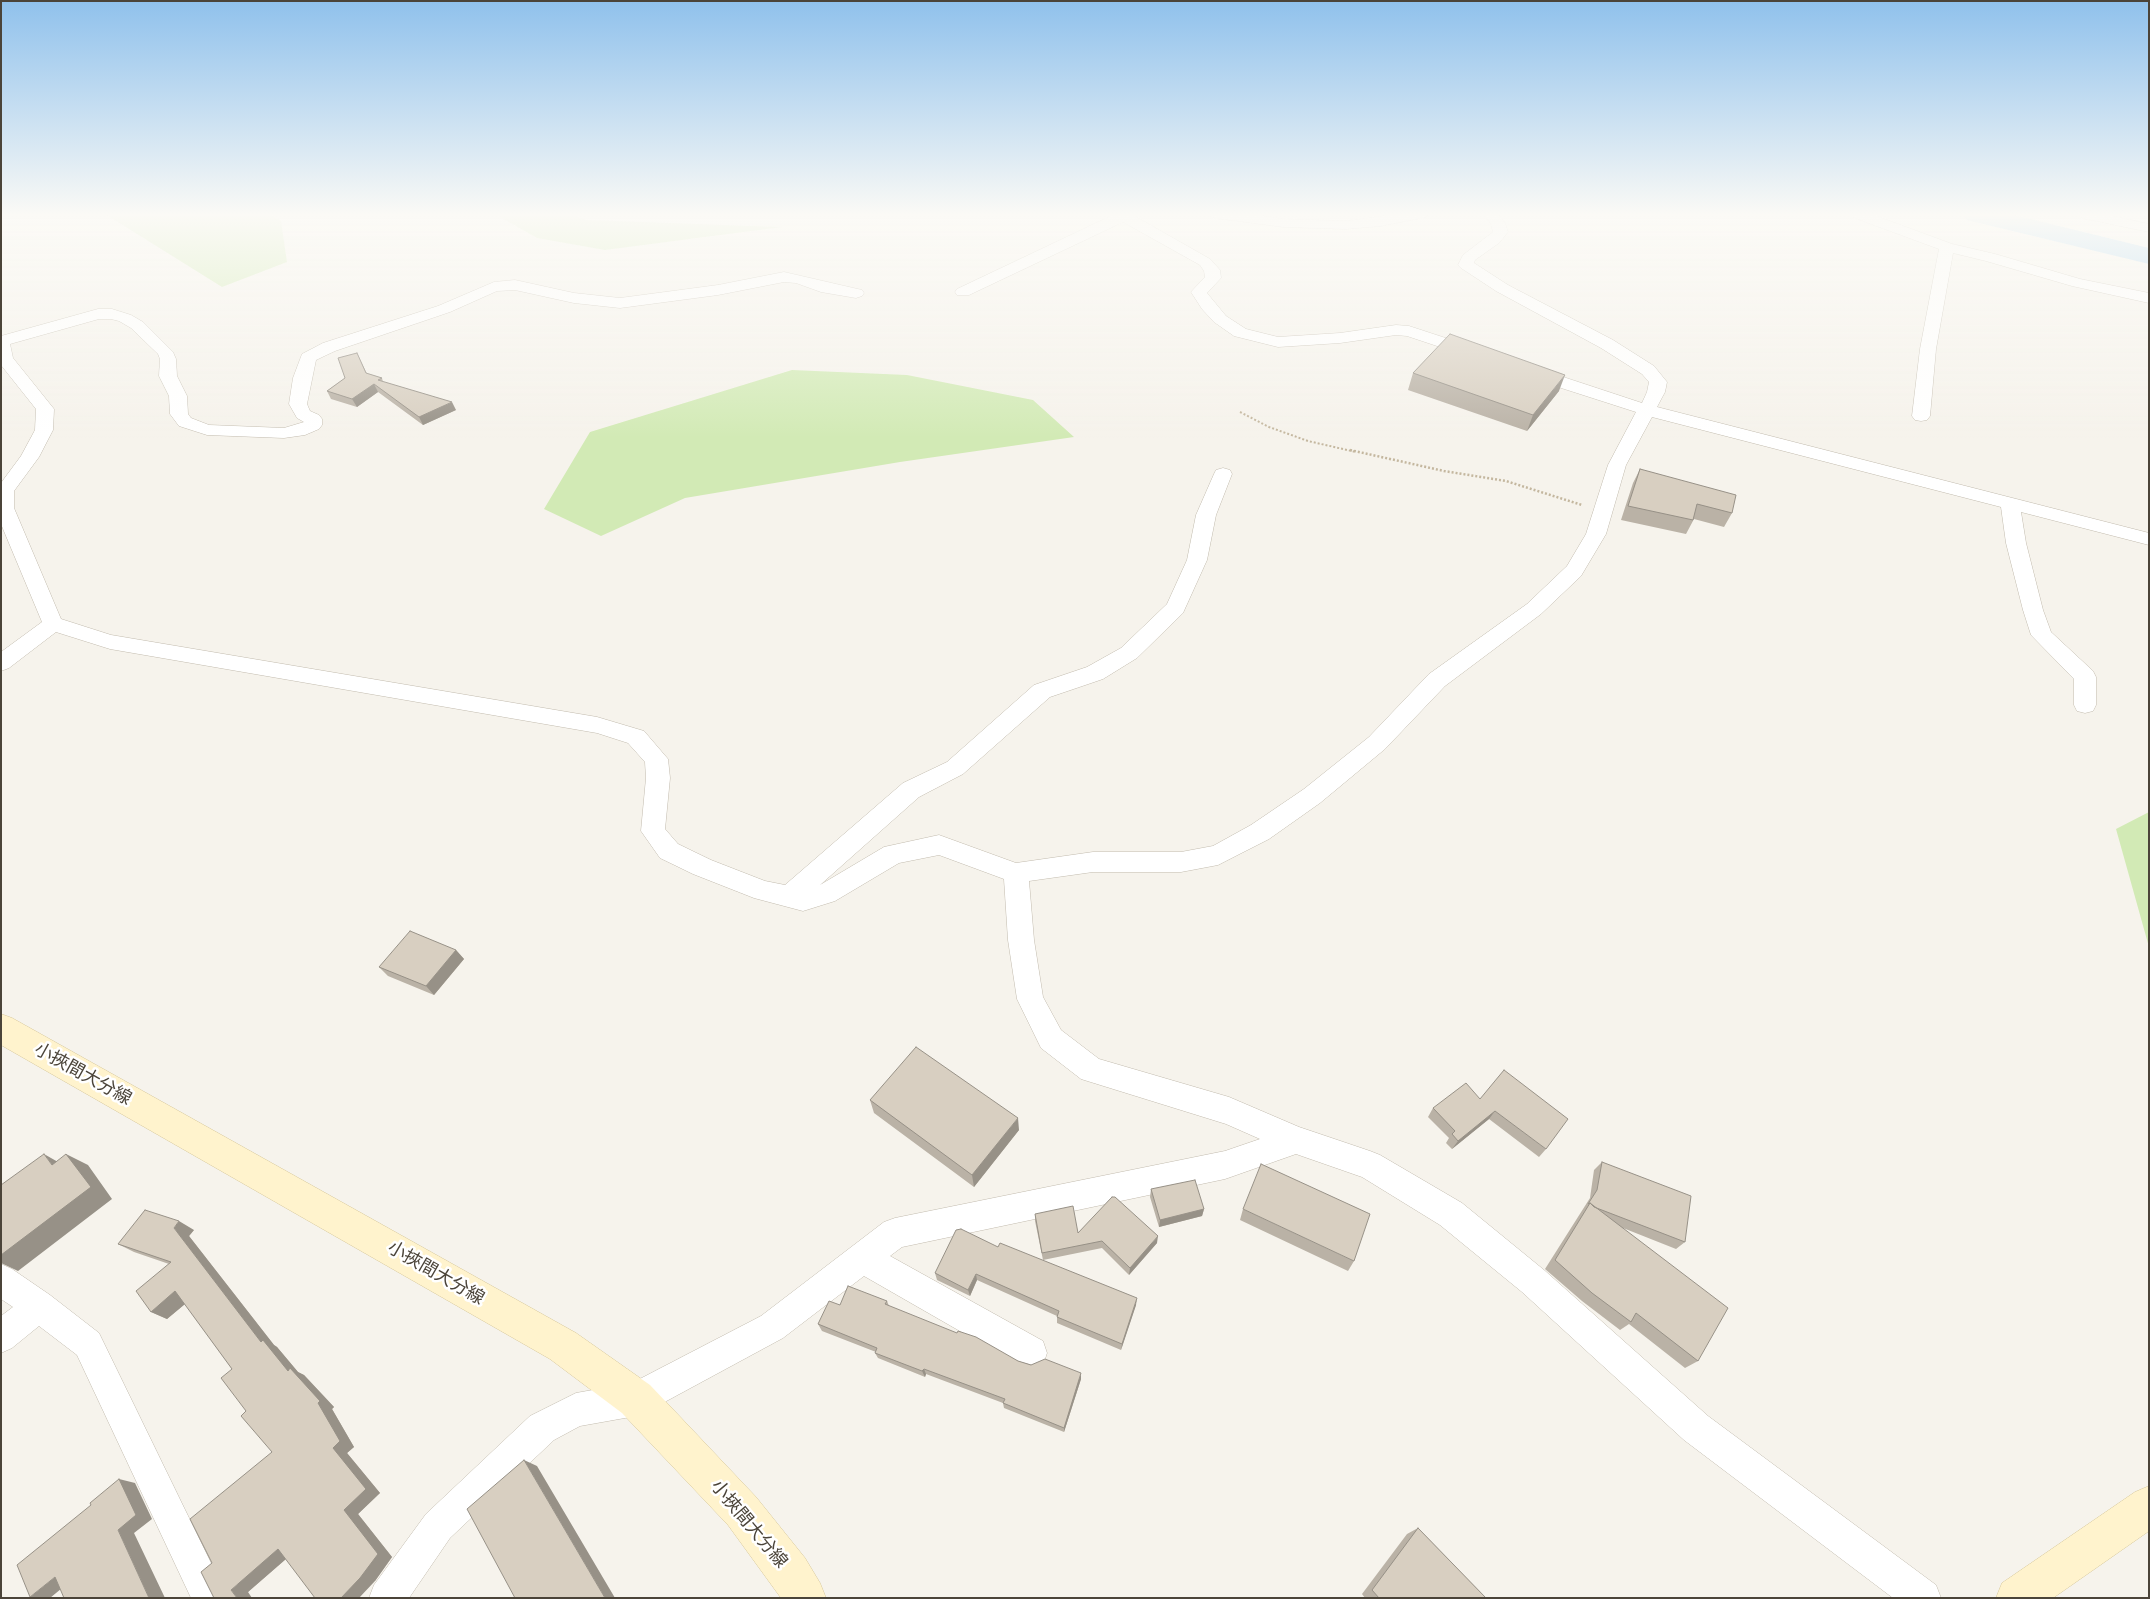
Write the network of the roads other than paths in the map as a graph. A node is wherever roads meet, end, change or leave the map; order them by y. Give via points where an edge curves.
1 (490, 289) edge
2 (531, 289) edge
3 (725, 289) edge
4 (828, 289) edge
5 (970, 289) edge
6 (1202, 289) edge
7 (1503, 289) edge
8 (1939, 289) edge
9 (2104, 289) edge
10 (963, 292) dead end
11 (856, 293) dead end
12 (2149, 298) edge
13 (2, 342) edge
14 (1490, 359) edge
15 (1518, 368) edge
16 (1646, 410) junction
17 (1921, 416) dead end
18 (1223, 474) dead end
19 (3, 491) edge
20 (2010, 504) junction
21 (2149, 539) edge
22 (53, 624) junction
23 (1, 663) edge
24 (2085, 705) dead end
25 (1016, 873) junction
26 (789, 897) junction
27 (1, 1028) edge
28 (1296, 1140) junction
29 (862, 1258) junction
30 (1, 1280) edge
31 (39, 1306) junction
32 (1, 1337) edge
33 (1031, 1353) dead end
34 (636, 1399) junction
35 (2149, 1506) edge
36 (210, 1598) edge
37 (387, 1598) edge
38 (805, 1598) edge
39 (1923, 1598) edge
40 (2017, 1598) edge

1 - 13 street via 444,309 329,347 308,358 298,404 303,414 313,419 313,425 284,433 207,430 185,422 179,414 178,396 168,376 165,352 125,318 98,314
2 - 3 street via 574,298 620,302
4 - 11 street
5 - 10 street
6 - 14 street via 1199,292 1220,319 1240,333 1278,342 1409,331
7 - 16 street via 1648,370 1658,382
8 - 17 street via 1928,349
9 - 12 street
13 - 19 street via 5,359 45,409 44,430 30,457
15 - 16 street
16 - 20 street
16 - 25 street via 1617,465 1596,534 1574,570 1534,609 1436,680 1377,743 1312,796 1260,832 1218,854 1181,862 1093,862
18 - 26 street via 1206,515 1197,560 1176,608 1130,653 1095,673 1042,691 955,768 911,790
19 - 22 street via 4,508
20 - 21 street
20 - 24 street via 2016,543 2042,635 2085,677
22 - 23 street
22 - 26 street via 110,642 597,725 636,737 656,758 658,778 653,832 669,851 762,891
25 - 26 street via 939,845 893,854 826,894 803,900
25 - 28 street via 1030,999 1051,1039 1091,1070 1229,1111
27 - 34 main road, 小挾間大分線 via 562,1346
28 - 29 street via 1225,1165 895,1233
28 - 39 street via 1370,1165 1451,1214 1533,1281 1696,1428
29 - 33 street
29 - 34 street via 772,1327
30 - 31 street
31 - 32 street
31 - 36 street via 88,1344
34 - 37 street via 576,1410 542,1428 438,1526
34 - 38 main road, 小挾間大分線 via 742,1511 790,1573
35 - 40 main road

